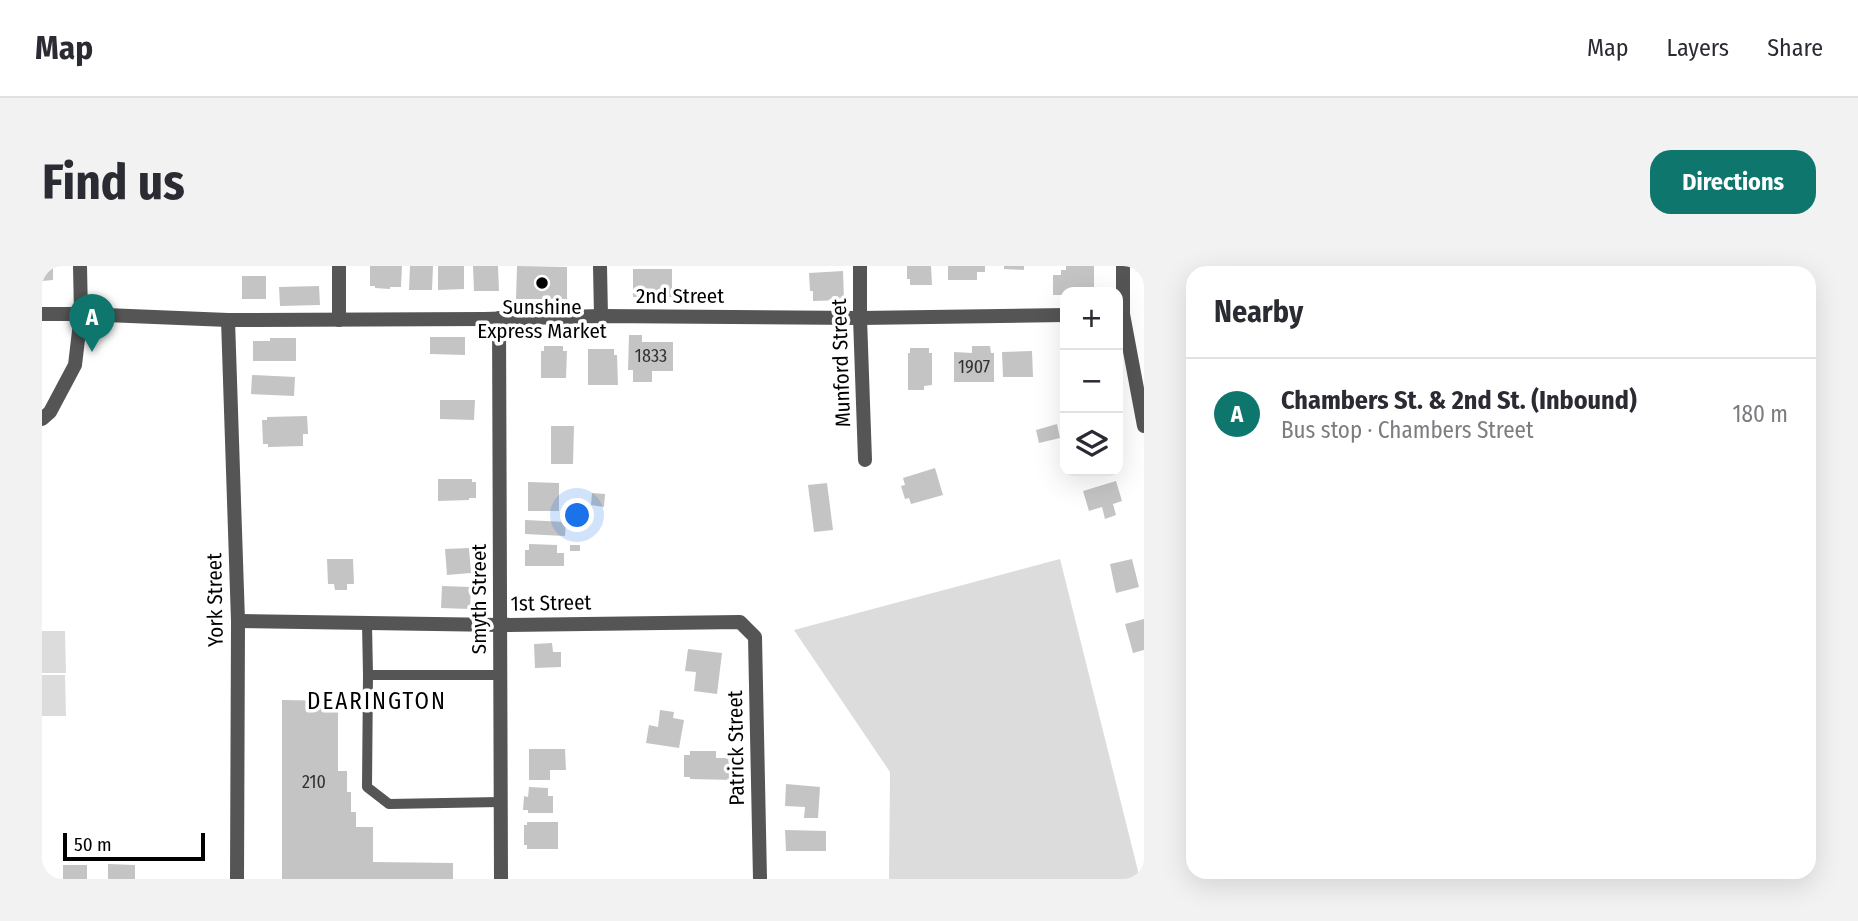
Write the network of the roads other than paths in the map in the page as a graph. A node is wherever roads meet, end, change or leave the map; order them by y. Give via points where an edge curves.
1 (80, 266) edge
2 (339, 266) edge
3 (600, 266) edge
4 (860, 266) edge
5 (1123, 266) edge
6 (1122, 287) edge
7 (42, 314) edge
8 (80, 314) junction
9 (1060, 315) edge
10 (601, 316) junction
11 (499, 318) junction
12 (860, 318) junction
13 (228, 320) junction
14 (339, 320) junction
15 (1123, 328) edge
16 (42, 419) edge
17 (1144, 426) edge
18 (865, 460) dead end
19 (237, 621) junction
20 (740, 622) joint
21 (367, 624) junction
22 (500, 625) junction
23 (368, 675) junction
24 (500, 675) junction
25 (500, 802) junction
26 (237, 879) edge
27 (501, 879) edge
28 (760, 879) edge

1 - 8 street
2 - 14 street
3 - 10 street
4 - 12 street, Munford Street
5 - 6 street
7 - 8 street, 2nd Street
8 - 13 street, 2nd Street
8 - 16 street via 75,365
9 - 12 street, 2nd Street
10 - 11 street, 2nd Street
10 - 12 street, 2nd Street
11 - 14 street, 2nd Street
11 - 22 street, Smyth Street
12 - 18 street, Munford Street
13 - 14 street, 2nd Street
13 - 19 street, York Street
15 - 17 street
19 - 21 street, 1st Street
19 - 26 street, York Street
20 - 22 street, 1st Street
20 - 28 street, Patrick Street via 755,636
21 - 22 street, 1st Street
21 - 23 lane
22 - 24 street, Smyth Street
23 - 24 lane
23 - 25 lane via 367,787 389,804
24 - 25 street, Smyth Street
25 - 27 street, Smyth Street

